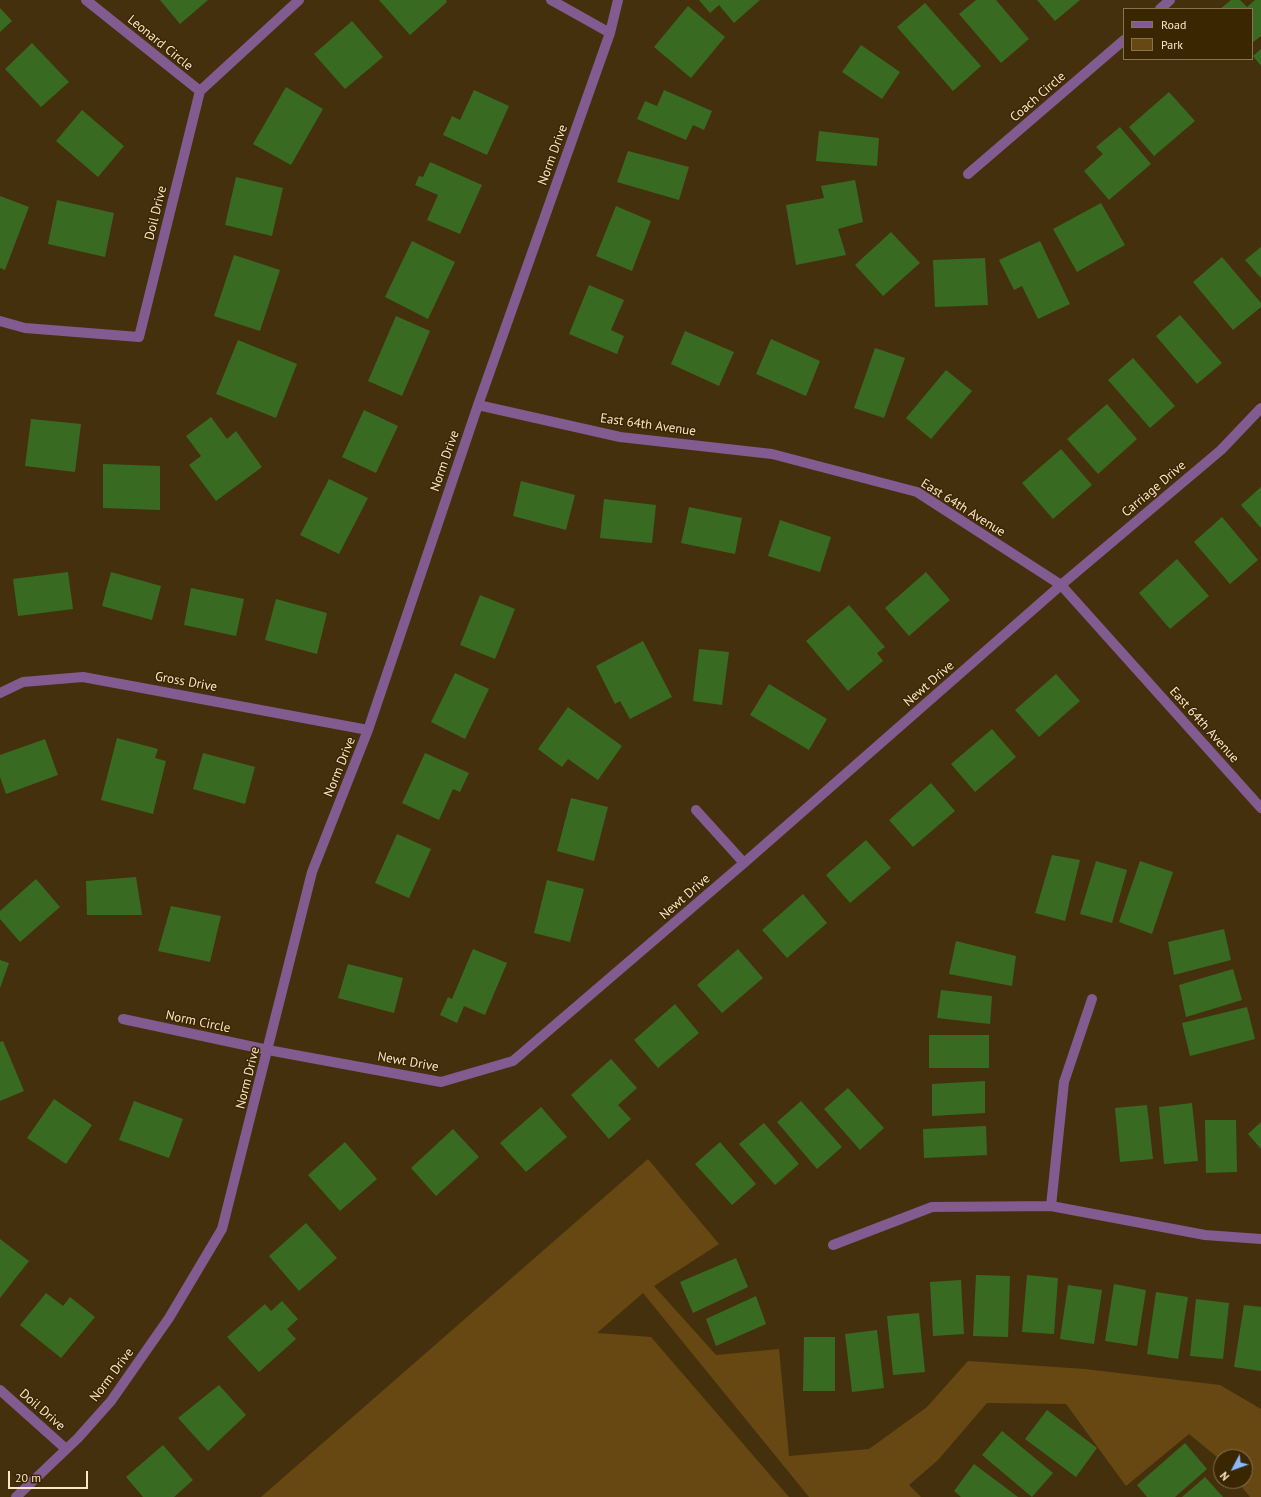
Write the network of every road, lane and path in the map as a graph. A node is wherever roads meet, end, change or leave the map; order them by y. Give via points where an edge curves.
1 (86, 0) edge
2 (299, 0) edge
3 (551, 0) edge
4 (618, 0) edge
5 (1170, 0) edge
6 (1161, 8) edge
7 (610, 33) junction
8 (1123, 41) edge
9 (200, 90) junction
10 (968, 174) dead end
11 (0, 321) edge
12 (478, 405) junction
13 (1261, 408) edge
14 (1061, 585) junction
15 (0, 693) edge
16 (368, 730) junction
17 (1261, 808) edge
18 (696, 810) dead end
19 (744, 863) junction
20 (1092, 998) dead end
21 (123, 1019) dead end
22 (268, 1050) junction
23 (1050, 1206) junction
24 (1261, 1239) edge
25 (833, 1246) dead end
26 (0, 1390) edge
27 (66, 1449) junction
28 (16, 1497) edge

1 - 9 street, Leonard Circle
2 - 9 street
3 - 7 street
4 - 7 street, Norm Drive
5 - 6 street
7 - 12 street, Norm Drive
8 - 10 street, Coach Circle
9 - 11 street, Doil Drive via 139,336 25,328
12 - 14 street, East 64th Avenue via 620,437 772,454 917,492
12 - 16 street, Norm Drive
13 - 14 street, Carriage Drive via 1221,450
14 - 17 street, East 64th Avenue
14 - 19 street, Newt Drive
15 - 16 street, Gross Drive via 23,682 83,676
16 - 22 street, Norm Drive via 312,872
18 - 19 street
19 - 22 street, Newt Drive via 513,1061 441,1082
20 - 23 street via 1064,1082
21 - 22 street, Norm Circle
22 - 27 street, Norm Drive via 222,1229 169,1318 127,1378 103,1410
23 - 24 street via 1205,1235
23 - 25 street via 932,1207
26 - 27 street, Doil Drive
27 - 28 street, Norm Drive

